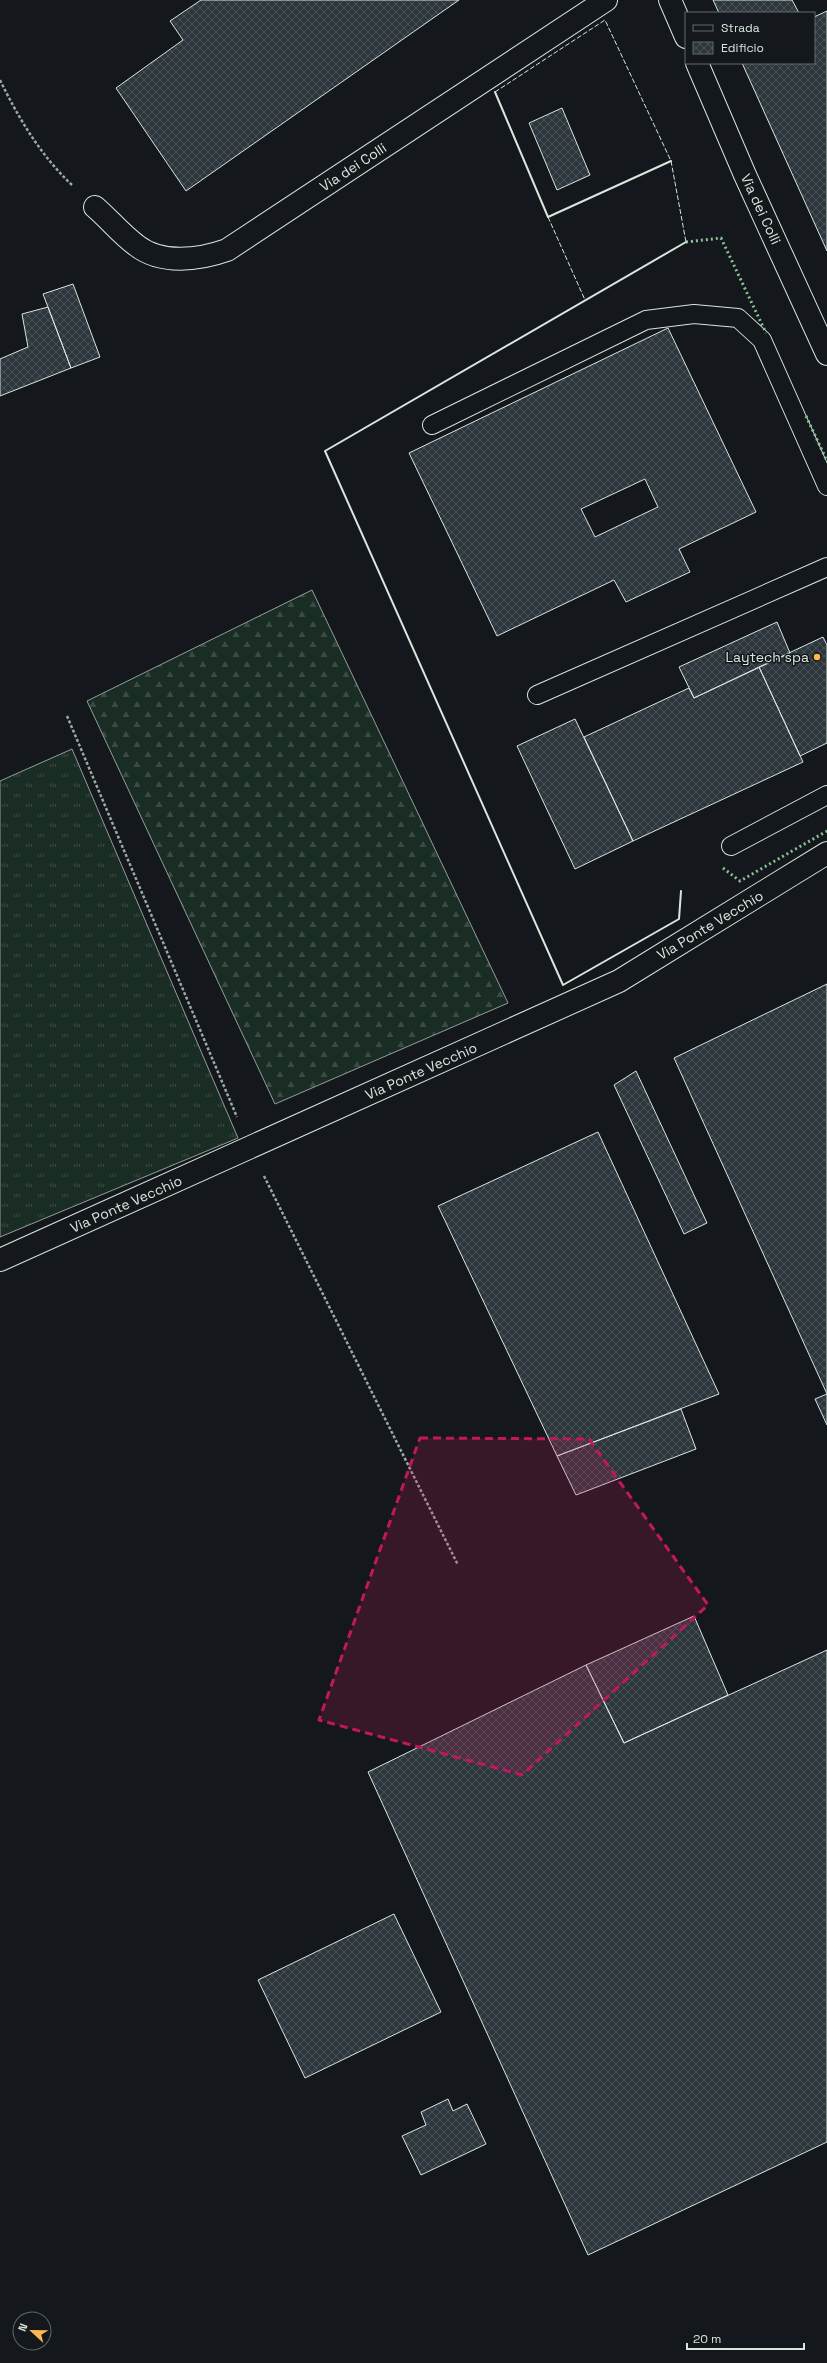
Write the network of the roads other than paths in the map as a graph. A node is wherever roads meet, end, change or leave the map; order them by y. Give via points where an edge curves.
1 (606, 0) edge
2 (670, 0) edge
3 (685, 35) edge
4 (697, 64) edge
5 (95, 207) road end
6 (827, 354) edge
7 (432, 425) dead end
8 (827, 486) edge
9 (827, 567) edge
10 (537, 696) dead end
11 (827, 795) edge
12 (730, 846) dead end
13 (827, 853) edge
14 (0, 1260) edge

1 - 5 street, Via dei Colli via 227,250 206,258 180,259 147,252 135,245
2 - 3 street
4 - 6 street, Via dei Colli
7 - 8 lane via 646,320 694,314 738,318 762,340
9 - 10 lane
11 - 12 lane
13 - 14 street, Via Ponte Vecchio via 619,981

